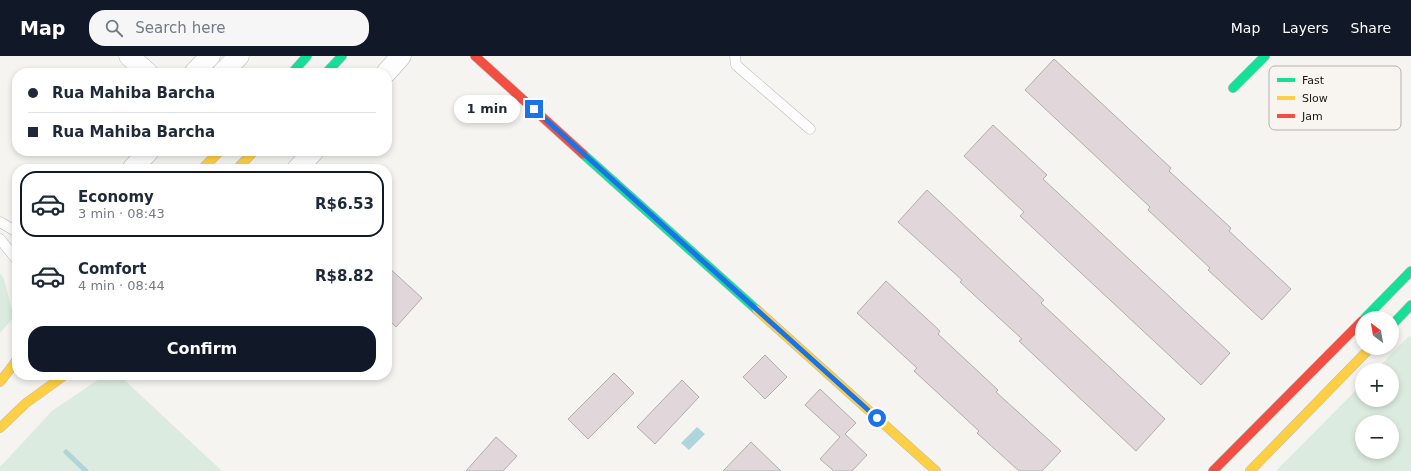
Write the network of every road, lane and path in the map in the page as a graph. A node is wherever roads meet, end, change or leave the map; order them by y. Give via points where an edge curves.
1 (129, 56) edge
2 (210, 56) edge
3 (239, 56) edge
4 (307, 56) edge
5 (342, 56) edge
6 (401, 56) edge
7 (475, 56) edge
8 (735, 56) edge
9 (1265, 56) edge
10 (142, 68) edge
11 (199, 68) edge
12 (227, 68) edge
13 (296, 68) edge
14 (331, 68) edge
15 (390, 68) edge
16 (1233, 88) dead end
17 (810, 129) dead end
18 (144, 156) edge
19 (213, 156) edge
20 (249, 156) edge
21 (309, 156) edge
22 (137, 164) edge
23 (206, 164) edge
24 (242, 164) edge
25 (302, 164) edge
26 (0, 222) edge
27 (12, 229) edge
28 (0, 239) edge
29 (12, 254) edge
30 (1411, 271) edge
31 (1410, 309) edge
32 (1372, 311) edge
33 (1399, 319) edge
34 (1355, 328) edge
35 (1363, 355) edge
36 (12, 366) edge
37 (58, 380) edge
38 (0, 382) edge
39 (0, 428) edge
40 (936, 471) edge
41 (1213, 471) edge
42 (1250, 471) edge

1 - 10 street
2 - 11 street
3 - 12 street
4 - 13 street
5 - 14 street
6 - 15 street
7 - 40 street
8 - 17 lane via 736,65
9 - 16 street
18 - 22 street
19 - 23 street
20 - 24 street
21 - 25 street
26 - 27 lane
28 - 29 lane
30 - 32 street
31 - 33 street
34 - 41 street
35 - 42 street
36 - 38 street
37 - 39 street via 26,403

